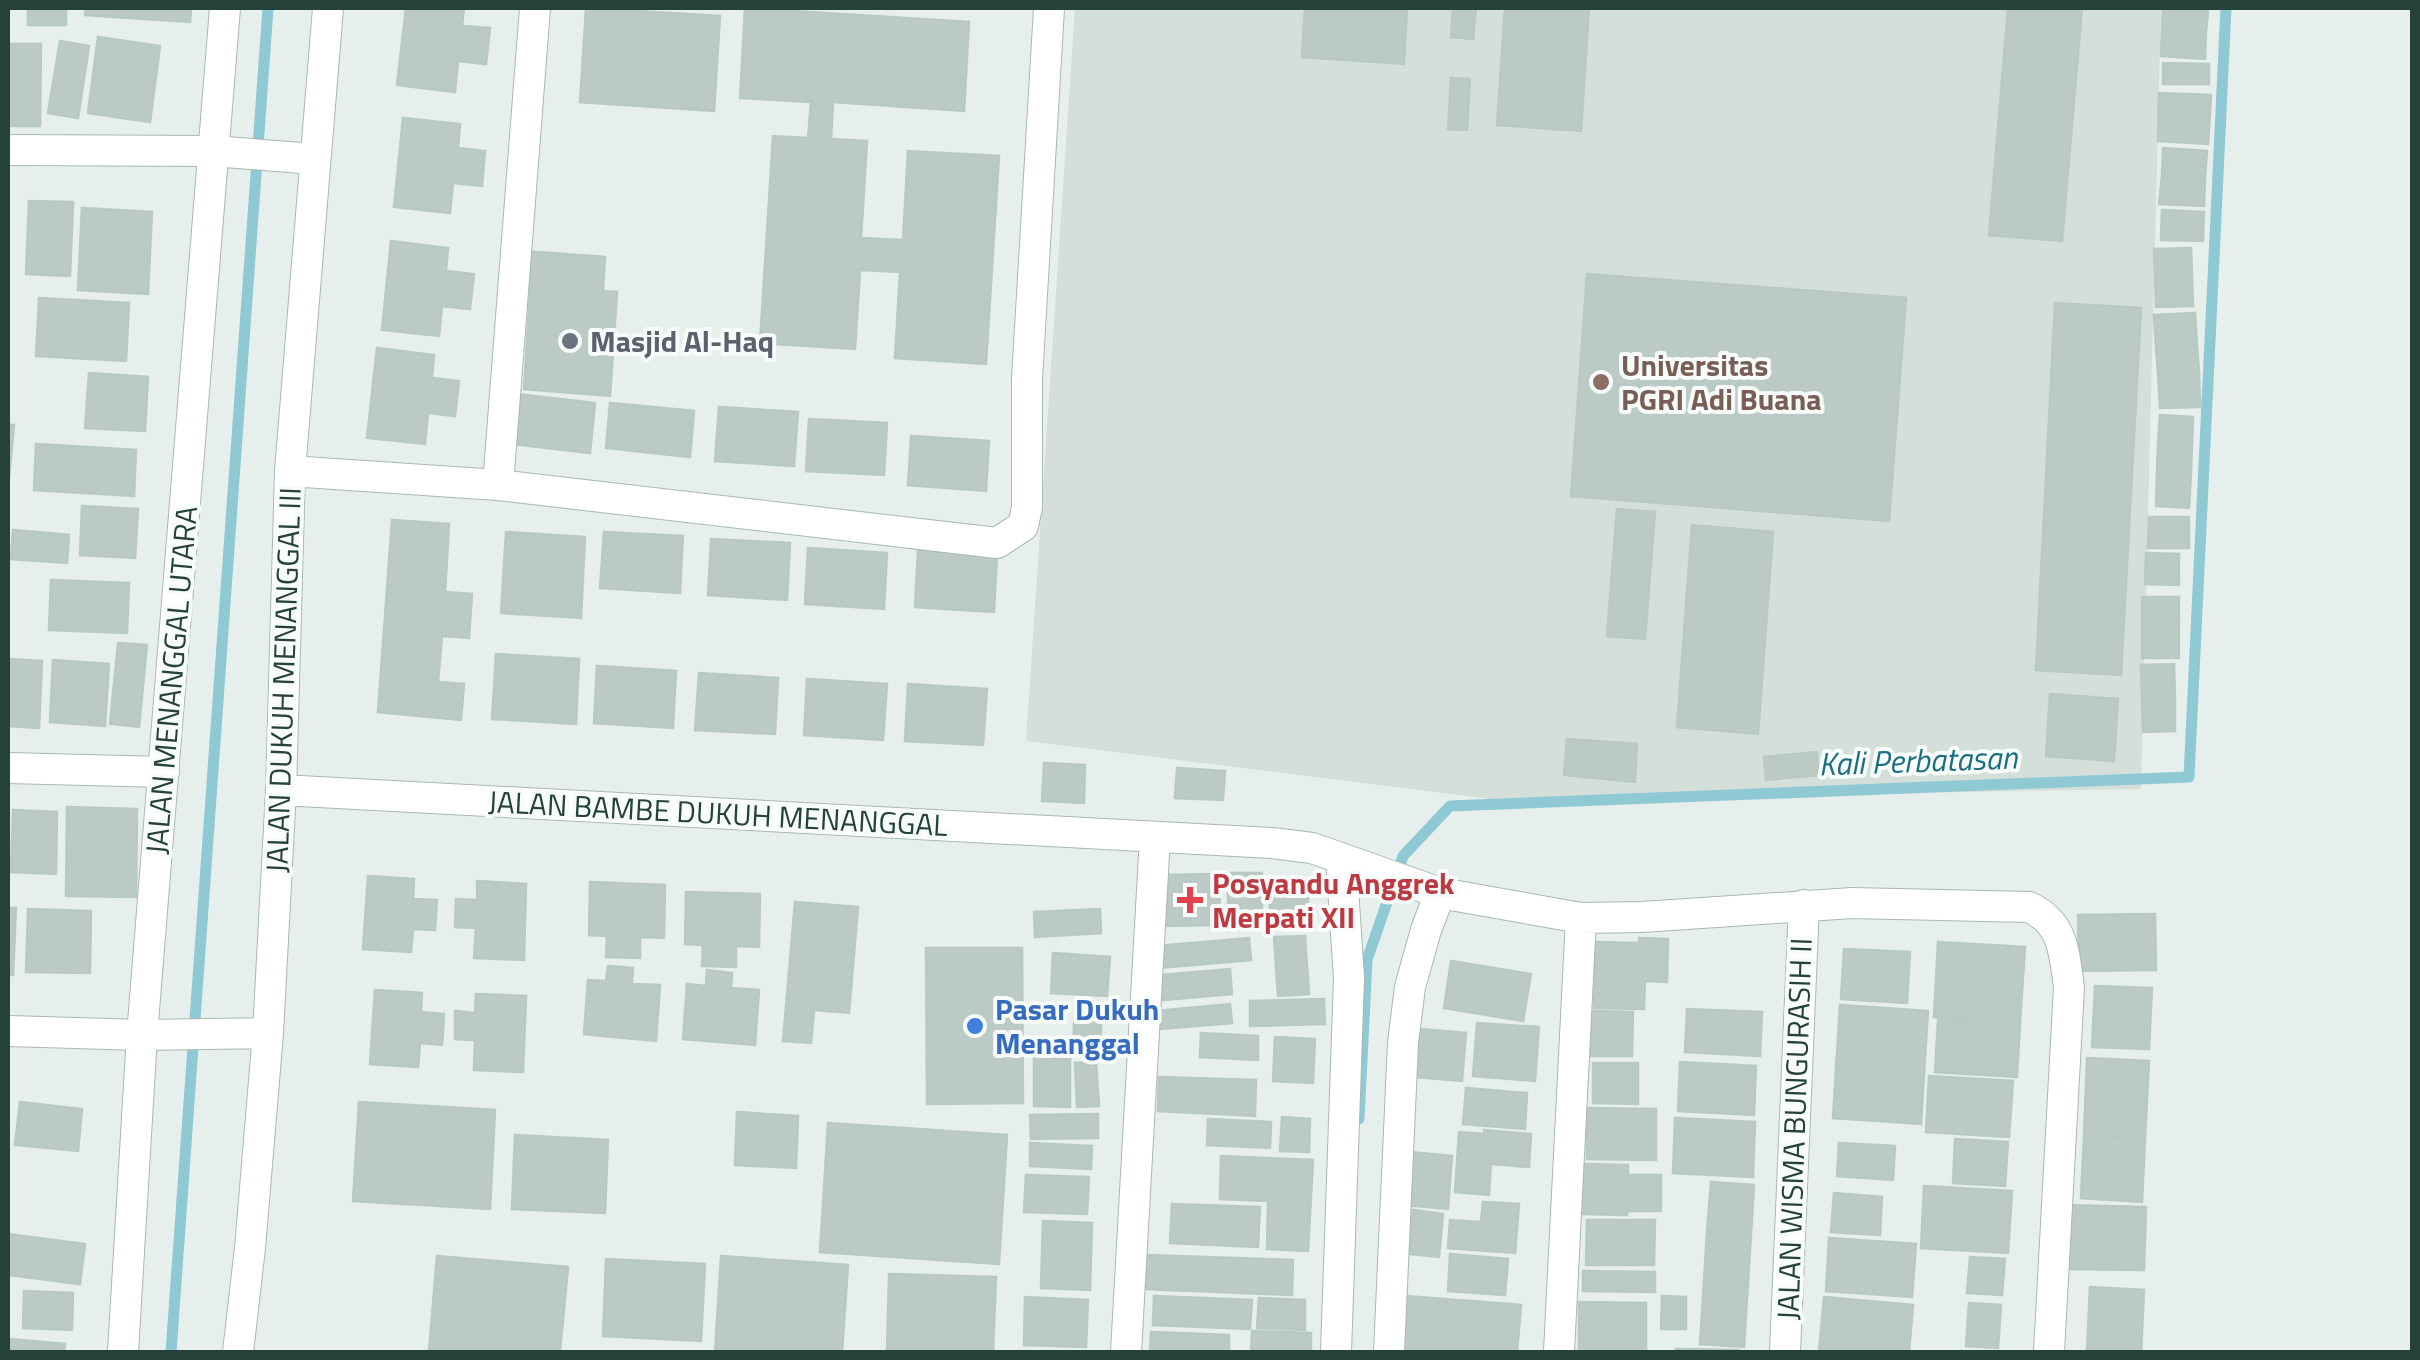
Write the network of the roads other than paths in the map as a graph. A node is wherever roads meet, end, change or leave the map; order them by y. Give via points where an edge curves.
1 (225, 8) edge
2 (328, 8) edge
3 (535, 8) edge
4 (1049, 8) edge
5 (8, 150) edge
6 (227, 152) junction
7 (302, 158) junction
8 (290, 471) junction
9 (498, 485) junction
10 (8, 768) edge
11 (164, 772) junction
12 (281, 790) junction
13 (1155, 837) junction
14 (1345, 859) junction
15 (1429, 889) junction
16 (1804, 905) junction
17 (1581, 918) junction
18 (8, 1032) edge
19 (261, 1033) junction
20 (150, 1034) junction
21 (123, 1352) edge
22 (238, 1352) edge
23 (1126, 1352) edge
24 (1336, 1352) edge
25 (1389, 1352) edge
26 (1558, 1352) edge
27 (1786, 1352) edge
28 (2049, 1352) edge

1 - 6 street, JALAN MENANGGAL UTARA
2 - 7 street, JALAN DUKUH MENANGGAL III
3 - 9 street
4 - 9 street via 1024,526 997,543
5 - 6 street
6 - 7 street
6 - 11 street, JALAN MENANGGAL UTARA
7 - 8 street, JALAN DUKUH MENANGGAL III
8 - 9 street
8 - 12 street, JALAN DUKUH MENANGGAL III
10 - 11 street
11 - 20 street, JALAN MENANGGAL UTARA
12 - 13 street, JALAN BAMBE DUKUH MENANGGAL
12 - 19 street, JALAN DUKUH MENANGGAL III
13 - 14 street, JALAN BAMBE DUKUH MENANGGAL via 1312,848
13 - 23 street
14 - 15 street, JALAN BAMBE DUKUH MENANGGAL
14 - 24 street via 1349,978
15 - 17 street, JALAN BAMBE DUKUH MENANGGAL
15 - 25 street via 1403,1044
16 - 17 street, JALAN BAMBE DUKUH MENANGGAL
16 - 27 street, JALAN WISMA BUNGURASIH II
16 - 28 street, JALAN BAMBE DUKUH MENANGGAL via 2029,907 2042,913 2062,941 2068,987
17 - 26 street
18 - 20 street
19 - 20 street
19 - 22 street, JALAN DUKUH MENANGGAL III
20 - 21 street, JALAN MENANGGAL UTARA

